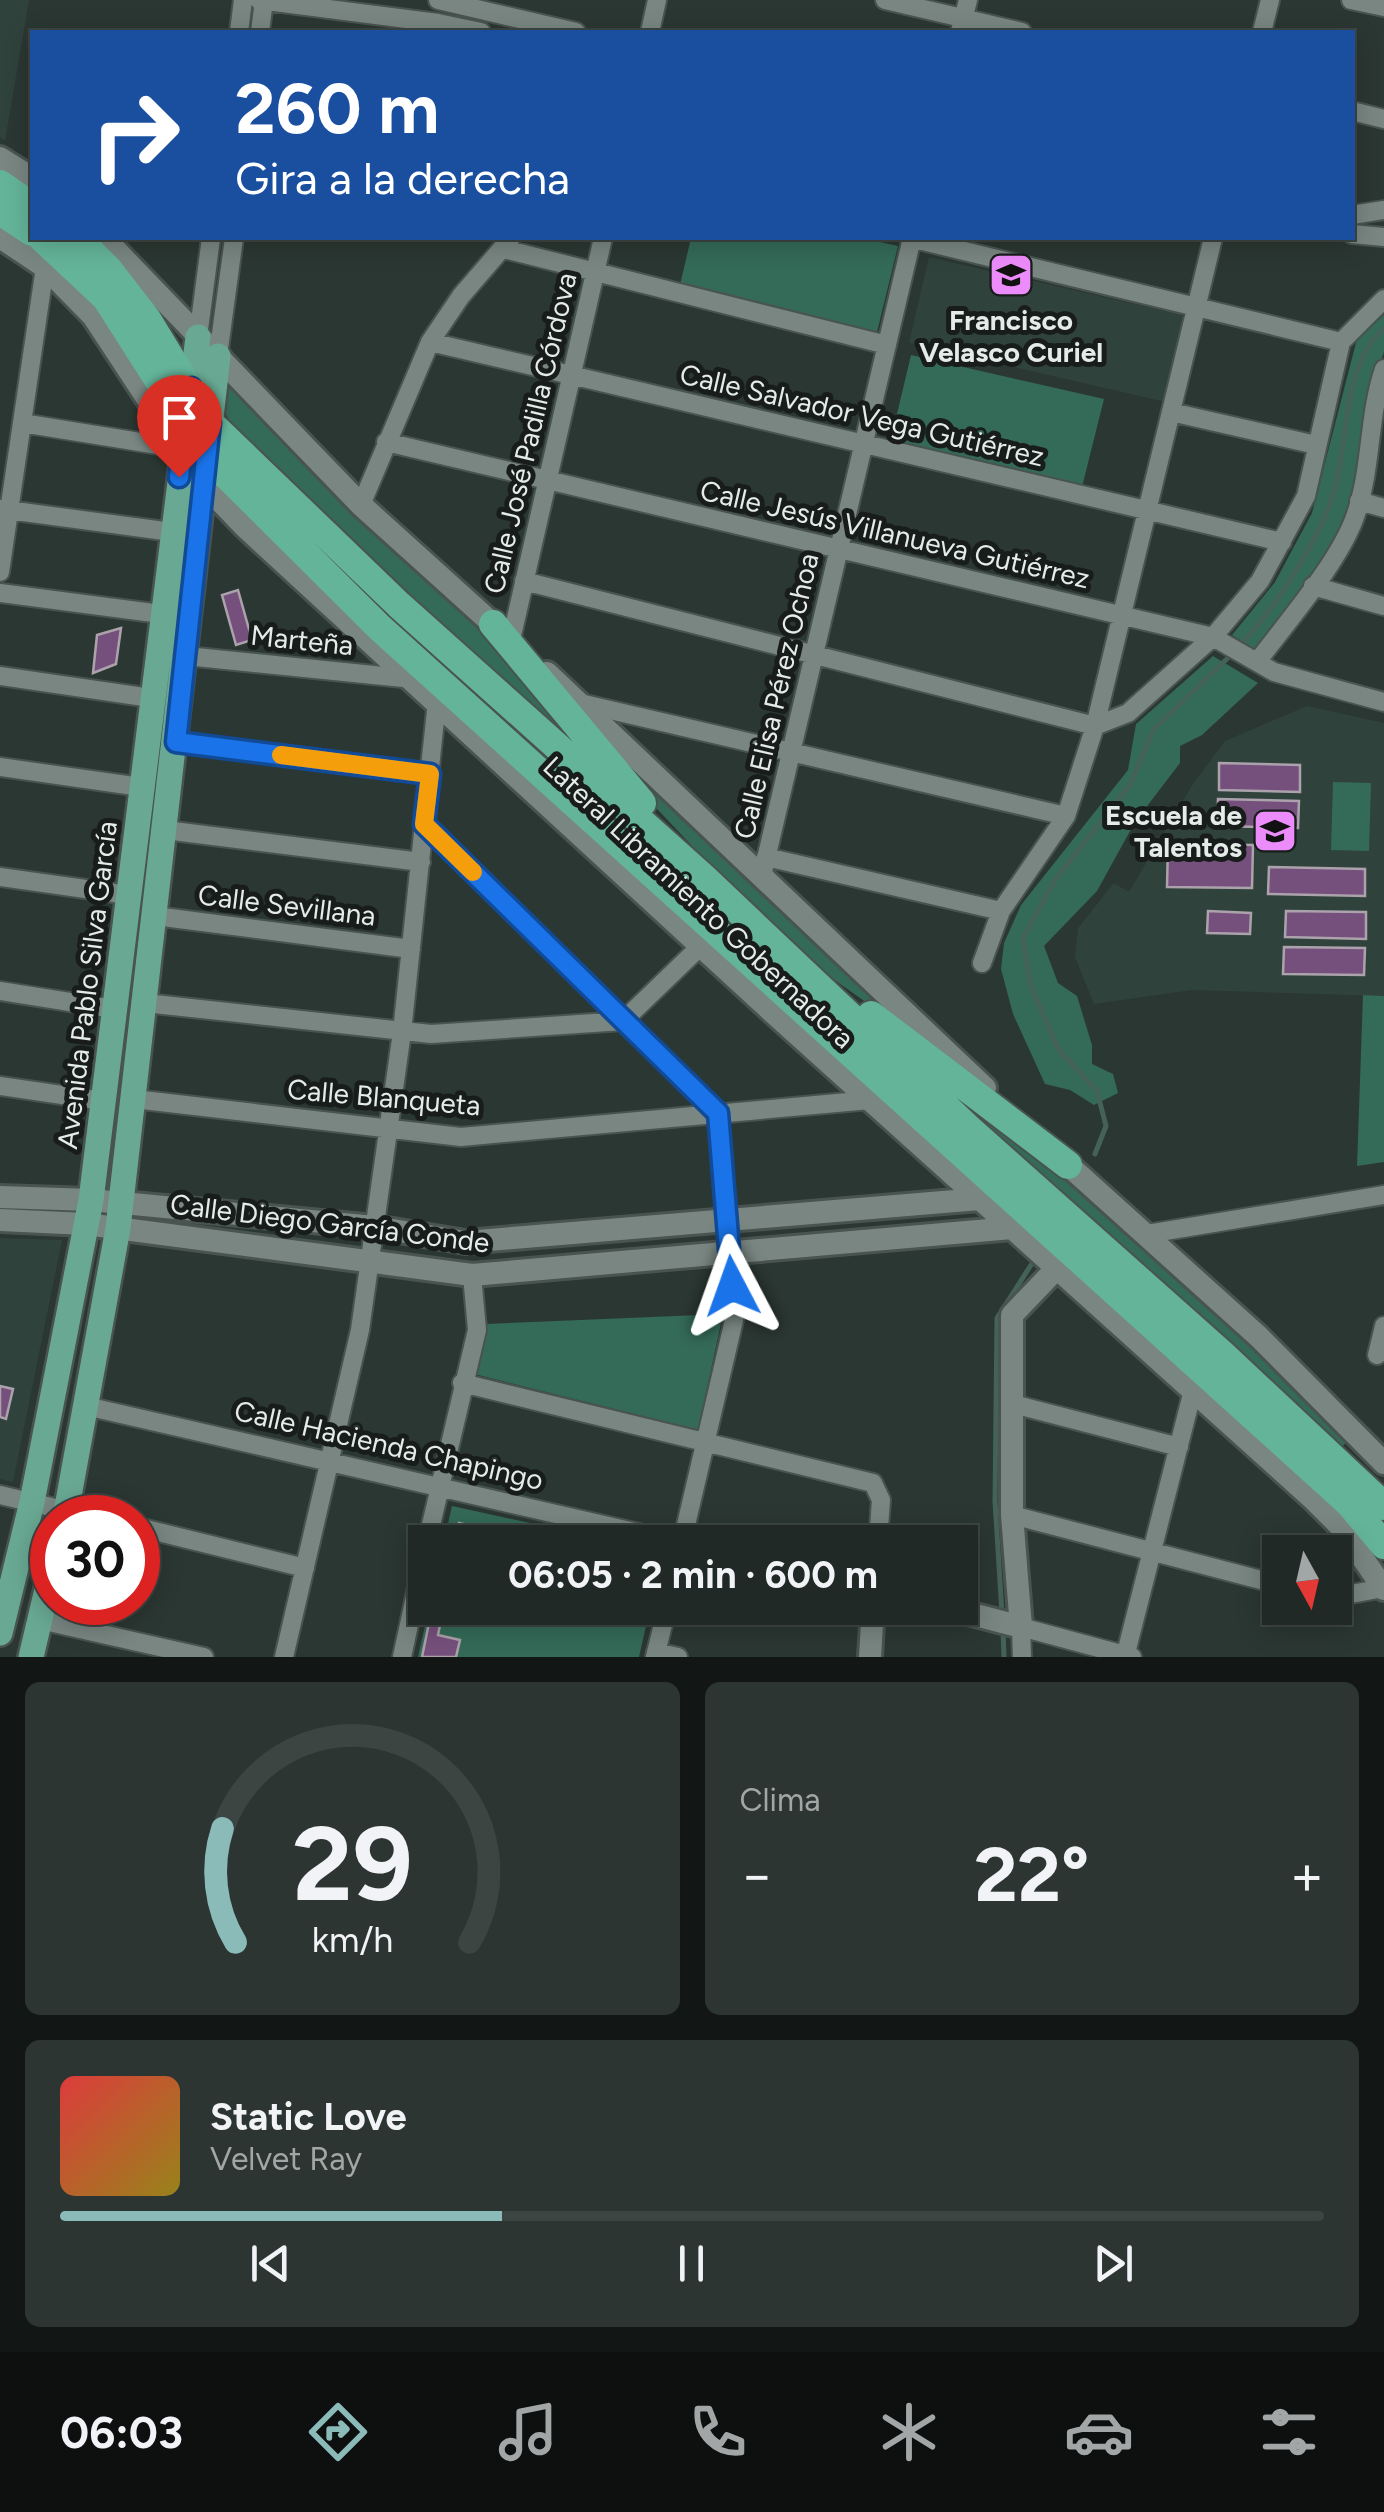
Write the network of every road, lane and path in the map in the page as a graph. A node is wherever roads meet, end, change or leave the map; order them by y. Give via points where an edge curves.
1 (243, 0) edge
2 (262, 0) edge
3 (440, 0) edge
4 (657, 0) edge
5 (885, 0) edge
6 (1270, 0) edge
7 (1352, 0) edge
8 (1384, 7) edge
9 (964, 17) edge
10 (438, 22) junction
11 (239, 30) edge
12 (260, 30) edge
13 (472, 30) edge
14 (568, 30) edge
15 (650, 30) edge
16 (1014, 30) edge
17 (1262, 30) edge
18 (1355, 112) edge
19 (1384, 119) edge
20 (0, 158) edge
21 (30, 177) edge
22 (0, 184) edge
23 (30, 205) edge
24 (1384, 210) edge
25 (0, 211) edge
26 (1355, 215) edge
27 (30, 231) edge
28 (1355, 235) edge
29 (0, 238) edge
30 (1381, 239) edge
31 (44, 240) edge
32 (79, 240) edge
33 (106, 240) edge
34 (211, 240) edge
35 (234, 240) edge
36 (603, 240) edge
37 (911, 240) edge
38 (919, 240) edge
39 (1212, 240) edge
40 (508, 243) edge
41 (44, 267) junction
42 (595, 272) junction
43 (1384, 300) edge
44 (1196, 307) junction
45 (198, 337) junction
46 (430, 342) junction
47 (1341, 342) junction
48 (887, 346) junction
49 (218, 356) junction
50 (1384, 369) edge
51 (571, 375) junction
52 (191, 388) junction
53 (1171, 412) junction
54 (22, 423) junction
55 (386, 442) junction
56 (864, 444) junction
57 (1316, 445) junction
58 (197, 447) junction
59 (547, 480) junction
60 (1359, 501) junction
61 (361, 505) junction
62 (1384, 508) edge
63 (4, 510) edge
64 (1147, 510) junction
65 (172, 532) junction
66 (1282, 542) junction
67 (839, 549) junction
68 (0, 572) edge
69 (524, 581) junction
70 (1313, 586) junction
71 (0, 593) edge
72 (1384, 606) edge
73 (162, 614) junction
74 (1122, 616) junction
75 (502, 632) junction
76 (1226, 644) junction
77 (814, 654) junction
78 (186, 656) junction
79 (1257, 662) junction
80 (0, 676) edge
81 (414, 679) junction
82 (151, 698) junction
83 (438, 701) junction
84 (1384, 702) edge
85 (579, 703) junction
86 (1095, 726) junction
87 (176, 742) junction
88 (791, 752) junction
89 (0, 767) edge
90 (430, 774) junction
91 (141, 786) junction
92 (1066, 816) junction
93 (424, 824) junction
94 (165, 830) junction
95 (420, 862) junction
96 (764, 866) junction
97 (0, 877) edge
98 (704, 878) junction
99 (128, 895) junction
100 (1001, 911) junction
101 (155, 916) junction
102 (708, 939) junction
103 (411, 949) junction
104 (982, 963) dead end
105 (806, 975) junction
106 (0, 991) edge
107 (145, 1003) junction
108 (114, 1009) junction
109 (623, 1020) junction
110 (402, 1032) junction
111 (0, 1086) edge
112 (134, 1098) junction
113 (870, 1100) junction
114 (103, 1101) junction
115 (718, 1113) junction
116 (389, 1128) junction
117 (1068, 1166) junction
118 (1384, 1195) edge
119 (0, 1197) edge
120 (979, 1198) junction
121 (89, 1212) junction
122 (120, 1216) junction
123 (0, 1220) edge
124 (727, 1220) junction
125 (375, 1227) junction
126 (1012, 1228) junction
127 (1147, 1234) junction
128 (730, 1252) junction
129 (370, 1262) junction
130 (1056, 1268) junction
131 (472, 1275) junction
132 (1384, 1326) edge
133 (1377, 1355) dead end
134 (462, 1383) junction
135 (1192, 1394) junction
136 (1013, 1404) junction
137 (86, 1406) junction
138 (705, 1445) junction
139 (1179, 1447) junction
140 (329, 1462) junction
141 (1384, 1463) edge
142 (439, 1487) junction
143 (0, 1495) edge
144 (33, 1495) edge
145 (70, 1495) edge
146 (30, 1502) edge
147 (1384, 1506) edge
148 (30, 1510) edge
149 (1012, 1515) junction
150 (431, 1525) edge
151 (606, 1525) edge
152 (684, 1525) edge
153 (878, 1525) edge
154 (160, 1532) edge
155 (1384, 1544) edge
156 (1152, 1550) junction
157 (304, 1568) junction
158 (1262, 1580) edge
159 (1384, 1589) edge
160 (1352, 1594) edge
161 (2, 1616) edge
162 (978, 1616) edge
163 (1006, 1623) junction
164 (39, 1625) edge
165 (62, 1625) edge
166 (409, 1625) edge
167 (662, 1625) edge
168 (872, 1625) edge
169 (655, 1654) edge
170 (1127, 1656) edge
171 (31, 1657) edge
172 (204, 1657) edge
173 (284, 1657) edge
174 (402, 1657) edge
175 (678, 1657) edge
176 (870, 1657) edge
177 (1022, 1657) edge

1 - 11 street
2 - 10 street
2 - 12 street
3 - 10 street
3 - 14 street
4 - 15 street
5 - 9 street
6 - 17 street
7 - 8 street
9 - 16 street
10 - 13 street
18 - 19 street
20 - 21 street
22 - 23 highway
24 - 26 street
25 - 27 highway
28 - 30 street
29 - 41 street, Lateral Libramiento Gobernadora
31 - 58 highway via 106,298
32 - 52 highway via 148,319
33 - 45 street
34 - 45 street
35 - 49 street
36 - 42 street, Calle José Padilla Córdova
37 - 48 street, Calle Elisa Pérez Ochoa
38 - 44 street
39 - 44 street
40 - 42 street
40 - 46 street
41 - 54 street
41 - 58 street, Lateral Libramiento Gobernadora via 93,316
42 - 48 street
42 - 51 street, Calle José Padilla Córdova
43 - 47 street
44 - 47 street
44 - 53 street
45 - 49 street
45 - 52 main road
46 - 51 street, Calle Salvador Vega Gutiérrez
46 - 55 street
47 - 57 street
48 - 56 street, Calle Elisa Pérez Ochoa
49 - 58 main road, Avenida Pablo Silva García
49 - 61 street
50 - 60 street
51 - 56 street, Calle Salvador Vega Gutiérrez
51 - 59 street, Calle José Padilla Córdova
52 - 58 highway
53 - 57 street
53 - 64 street
54 - 58 street
54 - 63 street
55 - 59 street, Calle Jesús Villanueva Gutiérrez
55 - 61 street
56 - 64 street, Calle Salvador Vega Gutiérrez
56 - 67 street, Calle Elisa Pérez Ochoa
57 - 66 street via 1306,496
58 - 65 main road, Avenida Pablo Silva García
58 - 78 main road, Avenida Pablo Silva García
58 - 81 street, Lateral Libramiento Gobernadora
58 - 98 highway via 400,605
58 - 102 highway
59 - 67 street, Calle Jesús Villanueva Gutiérrez
59 - 69 street, Calle José Padilla Córdova
60 - 62 street
60 - 70 street
61 - 75 street
63 - 65 street
63 - 68 street
64 - 66 street, Calle Salvador Vega Gutiérrez
64 - 74 street
65 - 73 main road, Avenida Pablo Silva García
66 - 76 street
67 - 74 street, Calle Jesús Villanueva Gutiérrez
67 - 77 street, Calle Elisa Pérez Ochoa
69 - 75 street, Calle José Padilla Córdova
69 - 77 street
70 - 72 street
70 - 79 street
71 - 73 street
73 - 82 main road, Avenida Pablo Silva García
74 - 76 street, Calle Jesús Villanueva Gutiérrez
74 - 86 street
75 - 85 street
75 - 98 highway
76 - 79 street, Calle Jesús Villanueva Gutiérrez
76 - 86 street via 1128,713
77 - 86 street
77 - 88 street, Calle Elisa Pérez Ochoa
78 - 81 street, Marteña
78 - 87 main road, Avenida Pablo Silva García
79 - 84 street, Calle Jesús Villanueva Gutiérrez
80 - 82 street
81 - 83 street, Lateral Libramiento Gobernadora
82 - 91 main road, Avenida Pablo Silva García
83 - 90 street
83 - 102 street, Lateral Libramiento Gobernadora
85 - 88 street
85 - 96 street
86 - 92 street
87 - 90 street
87 - 94 main road, Avenida Pablo Silva García
88 - 92 street
88 - 96 street, Calle Elisa Pérez Ochoa
89 - 91 street
90 - 93 street
91 - 99 main road, Avenida Pablo Silva García
92 - 100 street
93 - 95 street
93 - 109 street
94 - 95 street
94 - 101 main road, Avenida Pablo Silva García
95 - 103 street
96 - 100 street
96 - 117 street
97 - 99 street
98 - 105 highway
99 - 108 main road, Avenida Pablo Silva García
100 - 104 street
101 - 103 street, Calle Sevillana
101 - 107 main road, Avenida Pablo Silva García
102 - 109 street
102 - 113 street, Lateral Libramiento Gobernadora
102 - 155 highway via 1349,1503
103 - 110 street
105 - 117 highway via 876,1018
105 - 147 highway
106 - 108 street
107 - 110 street
107 - 112 main road, Avenida Pablo Silva García
108 - 114 main road, Avenida Pablo Silva García
109 - 110 street
109 - 115 street
110 - 116 street
111 - 114 street
112 - 116 street, Calle Blanqueta
112 - 122 main road, Avenida Pablo Silva García
113 - 115 street, Calle Blanqueta
113 - 120 street, Lateral Libramiento Gobernadora
114 - 121 main road, Avenida Pablo Silva García
115 - 116 street, Calle Blanqueta via 461,1137
115 - 124 street
116 - 125 street
117 - 127 street
118 - 127 street
119 - 121 street, Calle Diego García Conde
120 - 124 street, Calle Diego García Conde
120 - 126 street, Lateral Libramiento Gobernadora
121 - 122 street, Calle Diego García Conde
121 - 123 street, Calle Diego García Conde
121 - 144 main road, Avenida Pablo Silva García
122 - 125 street, Calle Diego García Conde
122 - 129 street, Calle Diego García Conde
122 - 137 main road, Avenida Pablo Silva García
124 - 125 street, Calle Diego García Conde via 466,1242
124 - 128 street
125 - 129 street
126 - 128 street, Calle Diego García Conde
126 - 130 street, Lateral Libramiento Gobernadora
127 - 141 street
128 - 131 street, Calle Diego García Conde
128 - 138 street via 734,1320
129 - 131 street, Calle Diego García Conde
129 - 140 street
130 - 135 street, Lateral Libramiento Gobernadora
130 - 136 street via 1012,1315
131 - 134 street via 476,1330
132 - 133 street
134 - 138 street
134 - 142 street
135 - 139 street
135 - 159 street, Lateral Libramiento Gobernadora via 1341,1527
136 - 139 street
136 - 149 street
137 - 140 street, Calle Hacienda Chapingo
137 - 145 main road, Avenida Pablo Silva García
138 - 152 street
138 - 153 street via 873,1483
139 - 156 street
140 - 142 street, Calle Hacienda Chapingo
140 - 157 street
142 - 150 street
142 - 151 street, Calle Hacienda Chapingo
143 - 146 street
148 - 161 main road, Avenida Pablo Silva García
149 - 156 street
149 - 163 street
154 - 157 street
156 - 158 street
156 - 170 street
157 - 173 street
159 - 160 street
162 - 163 street
163 - 170 street
163 - 177 street
164 - 171 main road
165 - 172 street
166 - 174 street
167 - 169 street
168 - 176 street
169 - 175 street

